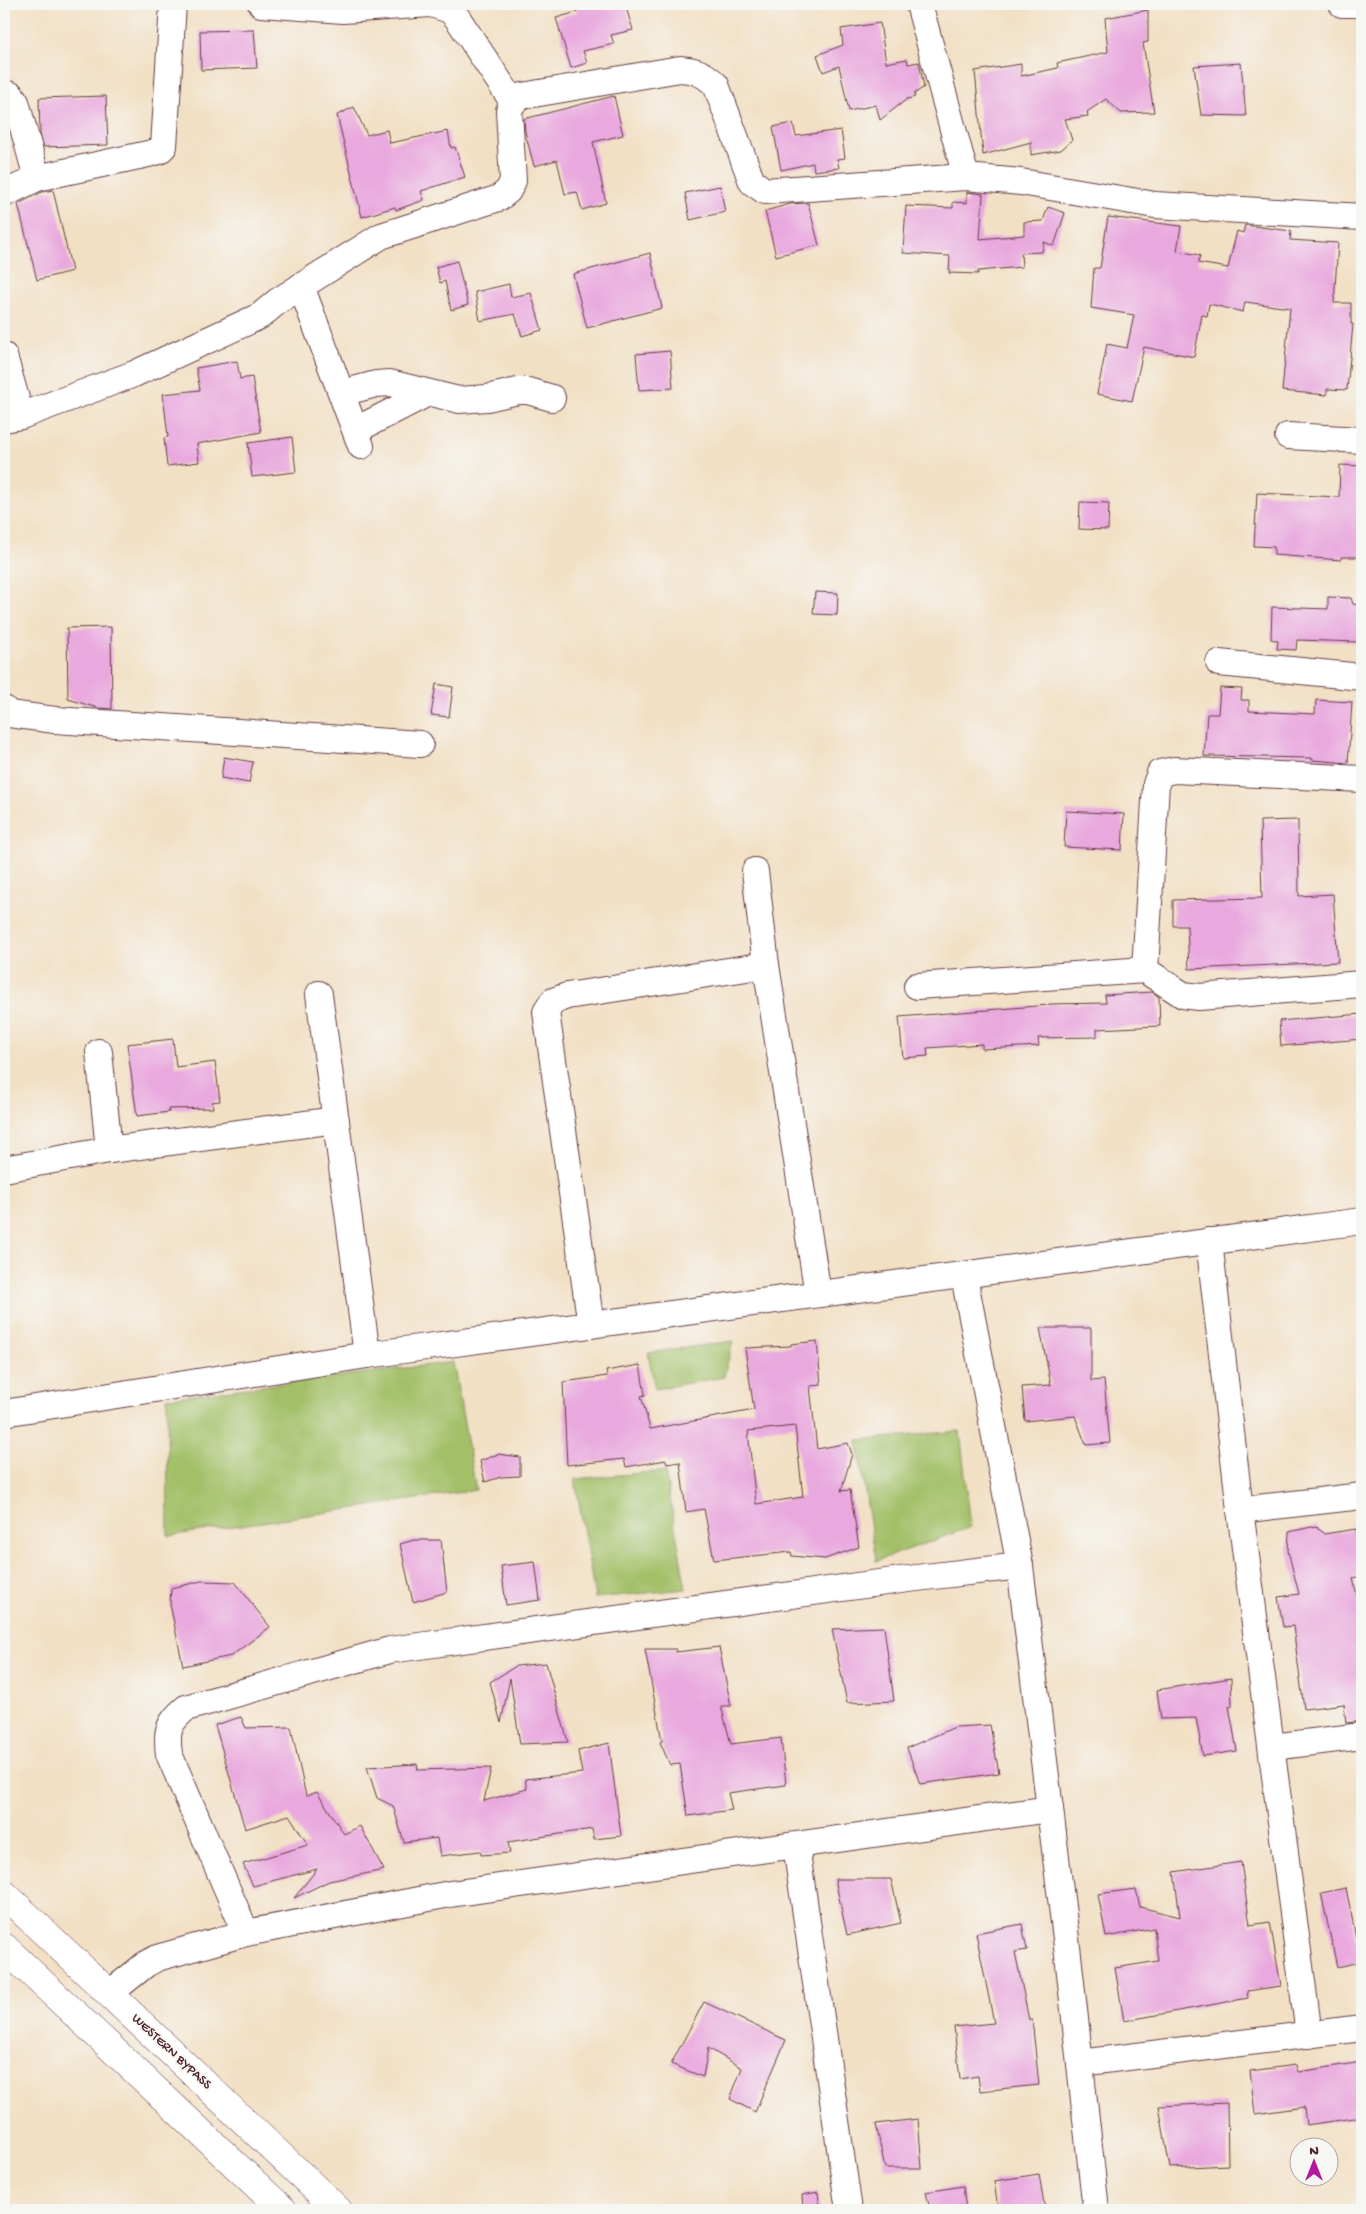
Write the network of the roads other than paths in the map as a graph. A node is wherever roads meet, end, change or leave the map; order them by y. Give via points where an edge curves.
1 (173, 4) edge
2 (261, 4) edge
3 (430, 4) edge
4 (919, 4) edge
5 (1342, 4) edge
6 (1362, 4) edge
7 (4, 94) edge
8 (513, 102) junction
9 (37, 178) junction
10 (966, 178) junction
11 (4, 194) edge
12 (1362, 217) edge
13 (302, 286) junction
14 (4, 356) edge
15 (342, 393) junction
16 (428, 393) junction
17 (552, 398) dead end
18 (13, 417) edge
19 (1288, 436) dead end
20 (1362, 440) edge
21 (1219, 663) dead end
22 (1362, 677) edge
23 (4, 709) edge
24 (420, 744) dead end
25 (1362, 779) edge
26 (755, 871) dead end
27 (766, 965) junction
28 (1145, 970) junction
29 (1362, 984) edge
30 (917, 986) dead end
31 (318, 994) dead end
32 (99, 1052) dead end
33 (336, 1120) junction
34 (109, 1150) junction
35 (4, 1169) edge
36 (1362, 1221) edge
37 (1209, 1241) junction
38 (964, 1276) junction
39 (818, 1294) junction
40 (592, 1326) junction
41 (367, 1355) junction
42 (4, 1413) edge
43 (1362, 1496) edge
44 (1240, 1510) junction
45 (1020, 1566) junction
46 (1362, 1736) edge
47 (1272, 1747) junction
48 (1050, 1809) junction
49 (796, 1846) junction
50 (4, 1894) edge
51 (246, 1933) junction
52 (4, 1947) edge
53 (110, 1993) junction
54 (1362, 2028) edge
55 (1309, 2035) junction
56 (1080, 2064) junction
57 (283, 2210) edge
58 (338, 2210) edge
59 (849, 2210) edge
60 (1096, 2210) edge

1 - 9 street via 164,146 148,154
2 - 3 street via 343,10
3 - 8 street via 450,10 458,19
4 - 10 street
5 - 6 street
7 - 9 street via 11,95 16,102
8 - 10 street via 522,96 680,69 694,70 706,75 716,85 752,182 765,191
8 - 13 street via 509,111 513,180 508,191 499,198 381,236
9 - 11 street
10 - 12 street via 1021,182 1155,205
13 - 15 street
13 - 18 street via 260,316 134,374
14 - 18 street
15 - 16 street via 390,383
15 - 16 street via 359,438
16 - 17 street via 459,400 528,391
19 - 20 street
21 - 22 street
23 - 24 street via 9,714 56,720
25 - 28 street via 1174,770 1160,773 1156,784
26 - 27 street
27 - 39 street
27 - 40 street via 567,996 553,1001 546,1012
28 - 29 street via 1183,995 1200,997
28 - 30 street
31 - 33 street
32 - 34 street
33 - 34 street
33 - 41 street
34 - 35 street
36 - 37 street
37 - 38 street
37 - 44 street
38 - 39 street
38 - 45 street
39 - 40 street
40 - 41 street
41 - 42 street
43 - 44 street
44 - 47 street
45 - 48 street
45 - 51 street via 390,1650 186,1708 172,1720 167,1736 169,1754
46 - 47 street
47 - 55 street
48 - 49 street
48 - 56 street
49 - 51 street via 450,1894
49 - 59 street
50 - 53 main road, WESTERN BYPASS
51 - 53 street via 157,1958
52 - 57 main road
53 - 58 main road, WESTERN BYPASS
54 - 55 street
55 - 56 street
56 - 60 street

